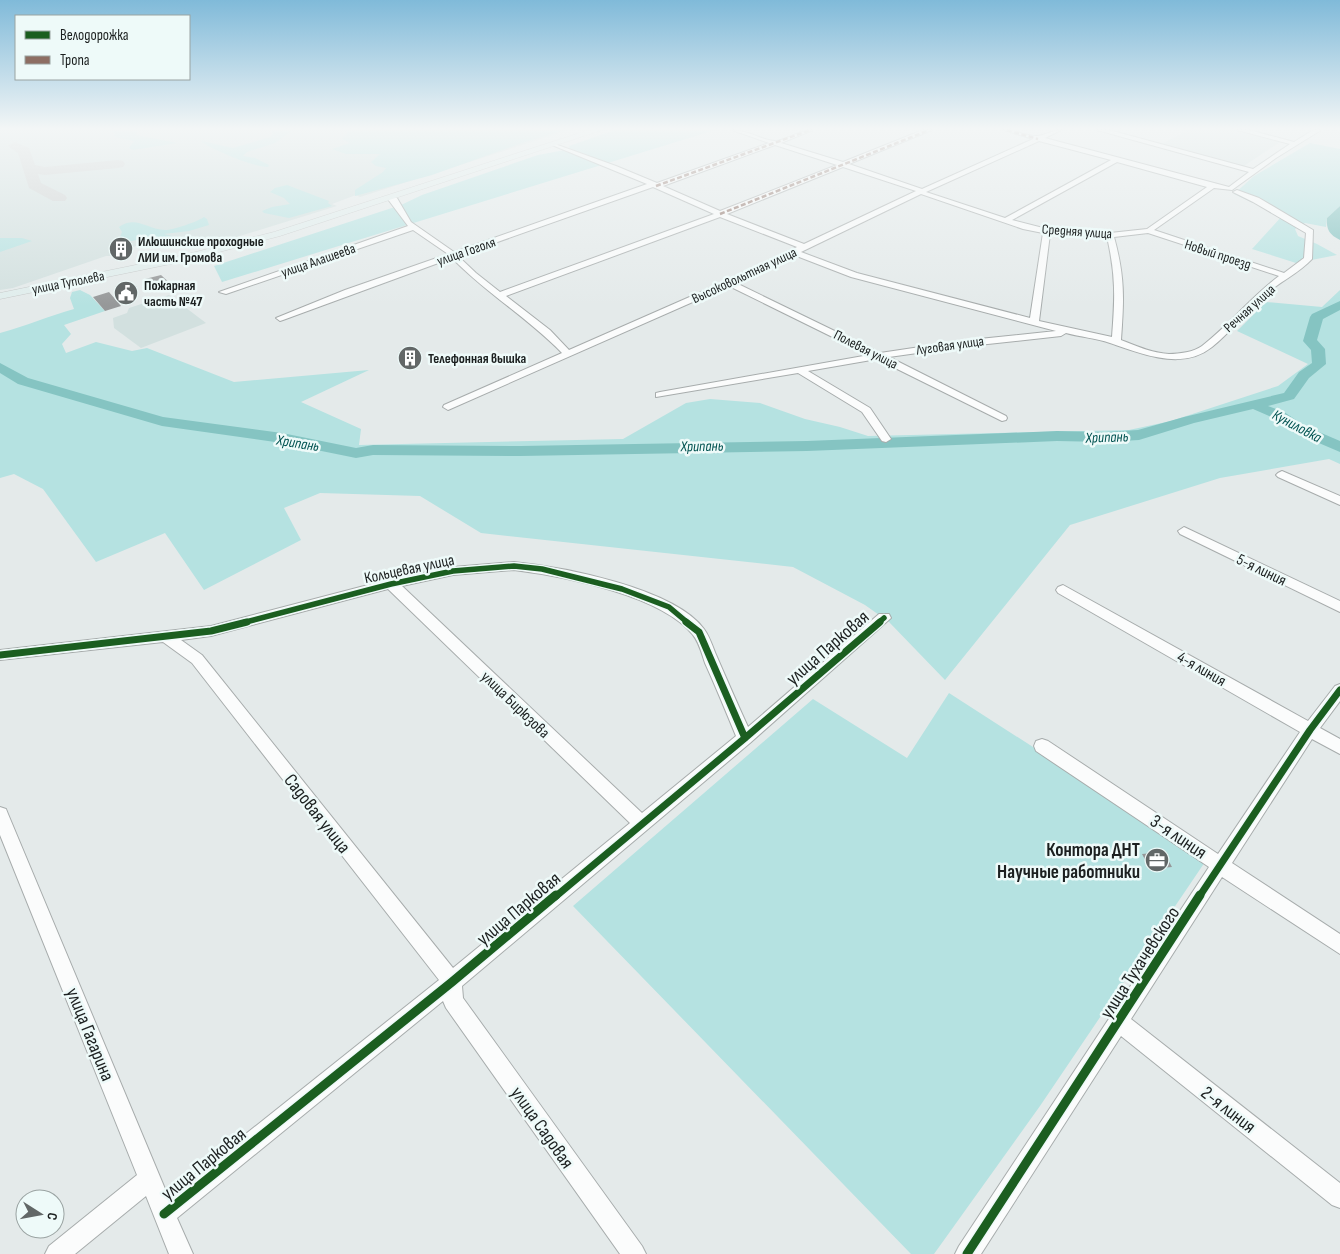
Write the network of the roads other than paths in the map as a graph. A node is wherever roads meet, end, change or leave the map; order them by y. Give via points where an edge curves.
1 (408, 189) edge
2 (420, 189) edge
3 (644, 189) edge
4 (662, 189) edge
5 (784, 189) edge
6 (914, 189) edge
7 (928, 189) edge
8 (1064, 189) edge
9 (1210, 189) edge
10 (1224, 189) edge
11 (1234, 189) joint
12 (922, 191) junction
13 (391, 198) junction
14 (720, 214) junction
15 (1007, 220) junction
16 (413, 227) junction
17 (1047, 231) junction
18 (1149, 231) junction
19 (1110, 235) junction
20 (803, 247) junction
21 (224, 249) junction
22 (794, 252) junction
23 (454, 255) junction
24 (1286, 276) junction
25 (729, 283) junction
26 (223, 292) dead end
27 (0, 296) edge
28 (500, 296) junction
29 (280, 318) dead end
30 (1034, 322) junction
31 (1072, 332) junction
32 (1116, 342) junction
33 (568, 353) junction
34 (879, 356) junction
35 (800, 370) junction
36 (660, 395) dead end
37 (448, 407) dead end
38 (1002, 418) dead end
39 (886, 439) dead end
40 (1282, 475) dead end
41 (1340, 501) edge
42 (1184, 531) dead end
43 (391, 584) junction
44 (1063, 590) dead end
45 (1340, 607) edge
46 (884, 618) dead end
47 (166, 637) junction
48 (0, 655) edge
49 (1340, 690) edge
50 (1310, 730) junction
51 (745, 738) junction
52 (1042, 746) dead end
53 (1340, 747) edge
54 (0, 814) edge
55 (642, 824) junction
56 (1220, 865) junction
57 (1340, 945) edge
58 (452, 992) junction
59 (1118, 1021) junction
60 (150, 1179) junction
61 (1340, 1197) edge
62 (164, 1214) junction
63 (57, 1254) edge
64 (181, 1254) edge
65 (634, 1254) edge
66 (967, 1254) edge

1 - 21 main road, улица Туполева
2 - 13 main road, улица Туполева
3 - 23 street, улица Гоголя
4 - 14 street
5 - 14 street
6 - 12 street, Средняя улица
7 - 12 street, Высоковольтная улица
8 - 15 street
9 - 18 street
10 - 11 street
11 - 24 street, Речная улица via 1310,232 1308,259
12 - 15 street, Средняя улица
12 - 20 street, Высоковольтная улица
13 - 16 street
13 - 21 main road, улица Туполева
14 - 20 street
14 - 28 street
15 - 17 street, Средняя улица
16 - 23 street
16 - 26 street, улица Алашеева
17 - 19 street, Средняя улица
17 - 30 street
18 - 19 street, Средняя улица
18 - 24 street, Новый проезд
19 - 32 street via 1118,266 1120,295
20 - 22 street, Высоковольтная улица
21 - 27 main road, улица Туполева
22 - 25 street, Высоковольтная улица
22 - 30 street via 854,275
23 - 28 street
23 - 29 street, улица Гоголя
24 - 32 street, Речная улица via 1263,292 1230,326 1192,355 1156,355
25 - 33 street, Высоковольтная улица
25 - 34 street, Полевая улица
28 - 33 street via 547,332
30 - 31 street
31 - 32 street, Речная улица
31 - 34 street, Луговая улица via 999,338
33 - 37 street, Высоковольтная улица
34 - 35 street, Луговая улица
34 - 38 street, Полевая улица
35 - 36 street, Луговая улица
35 - 39 street via 866,410
40 - 41 street
42 - 45 street, 5-я линия
43 - 47 street, Кольцевая улица via 220,629
43 - 51 street, Кольцевая улица via 453,571 514,566 584,578 669,607 699,632
43 - 55 street, улица Бирюзова
44 - 50 street, 4-я линия
46 - 51 street, улица Парковая
47 - 48 street, Кольцевая улица
47 - 58 street, Садовая улица via 197,659
49 - 50 street, улица Тухачевского
50 - 53 street, 4-я линия
50 - 56 street, улица Тухачевского
51 - 55 street, улица Парковая
52 - 56 street, 3-я линия
54 - 60 street, улица Гагарина
55 - 58 street, улица Парковая
56 - 57 street, 3-я линия
56 - 59 street, улица Тухачевского
58 - 62 street, улица Парковая
58 - 65 street, улица Садовая
59 - 61 street, 2-я линия
59 - 66 street, улица Тухачевского
60 - 62 street, улица Гагарина
60 - 63 street
62 - 64 street, улица Гагарина

